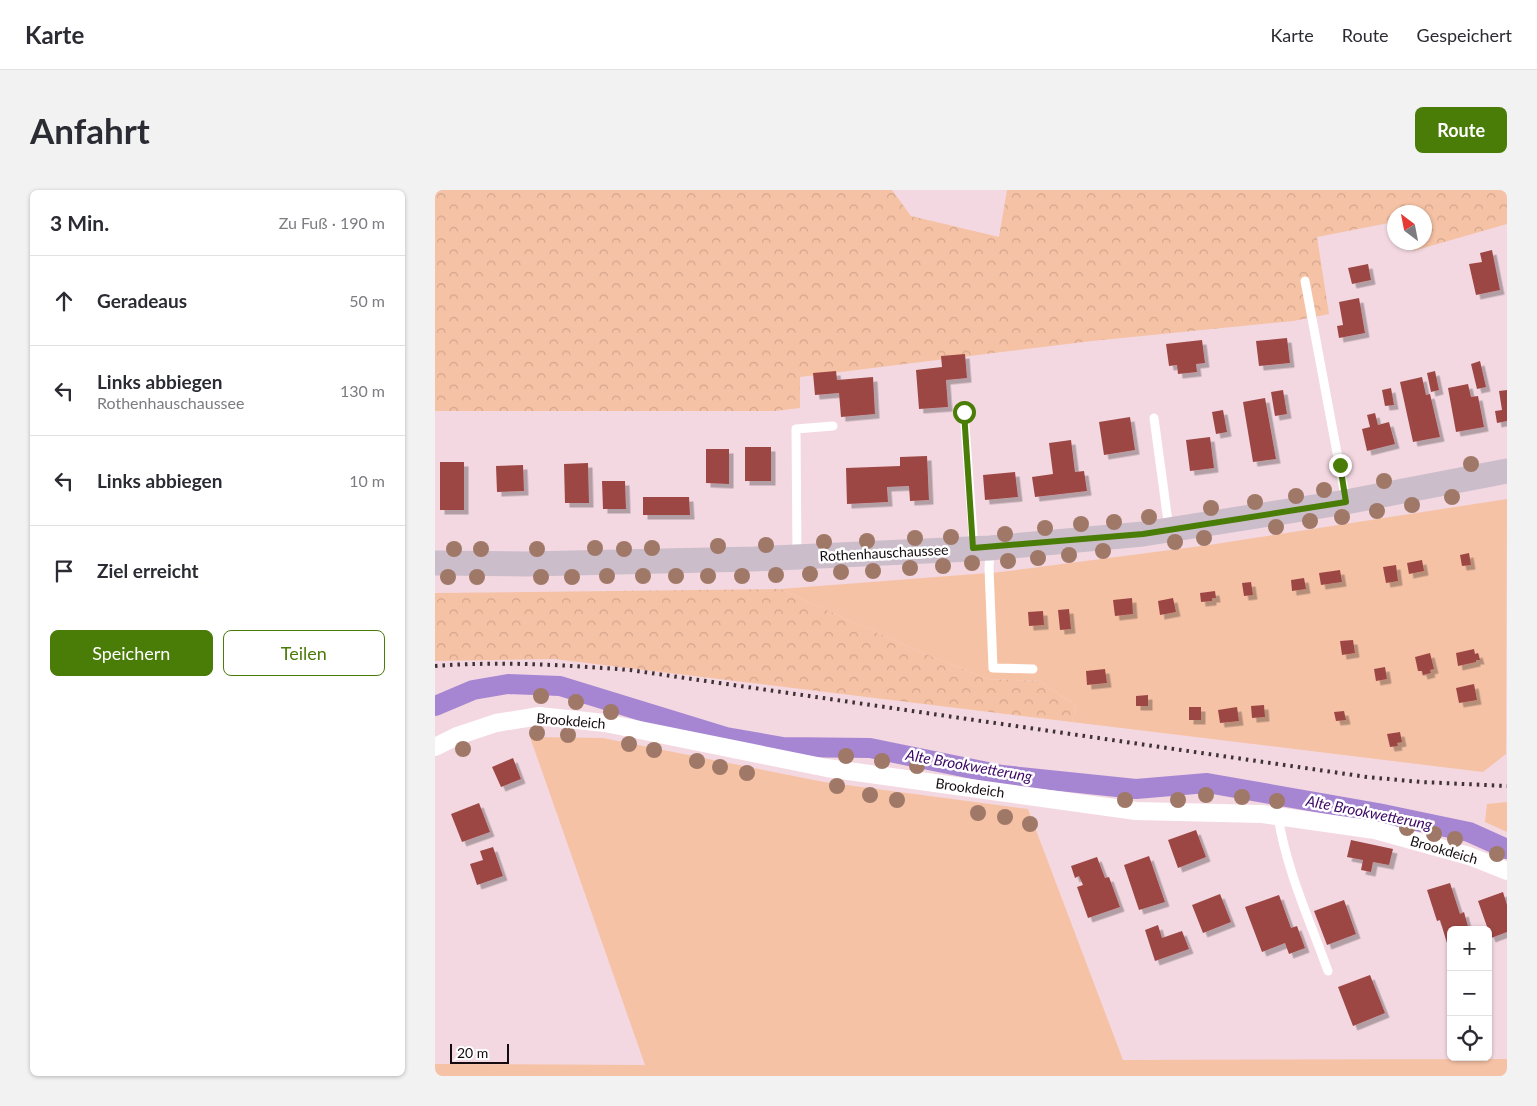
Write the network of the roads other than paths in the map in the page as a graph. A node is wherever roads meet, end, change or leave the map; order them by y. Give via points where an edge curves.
1 (1305, 281) dead end
2 (964, 412) dead end
3 (1154, 418) dead end
4 (833, 426) dead end
5 (1507, 471) edge
6 (1346, 502) junction
7 (1169, 530) junction
8 (982, 548) junction
9 (797, 557) junction
10 (435, 564) edge
11 (1033, 669) dead end
12 (435, 747) edge
13 (1278, 816) junction
14 (1507, 871) edge
15 (1328, 971) dead end

1 - 6 lane
2 - 8 lane
3 - 7 lane
4 - 9 lane via 795,429
5 - 6 main road, Rothenhauschaussee
6 - 7 main road, Rothenhauschaussee
7 - 8 main road, Rothenhauschaussee
8 - 9 main road, Rothenhauschaussee
8 - 11 lane via 989,568 993,668
9 - 10 main road, Rothenhauschaussee
12 - 13 street, Brookdeich via 497,723 539,716 605,723 827,768 1136,811
13 - 14 street, Brookdeich via 1375,830 1469,856
13 - 15 lane via 1294,878

